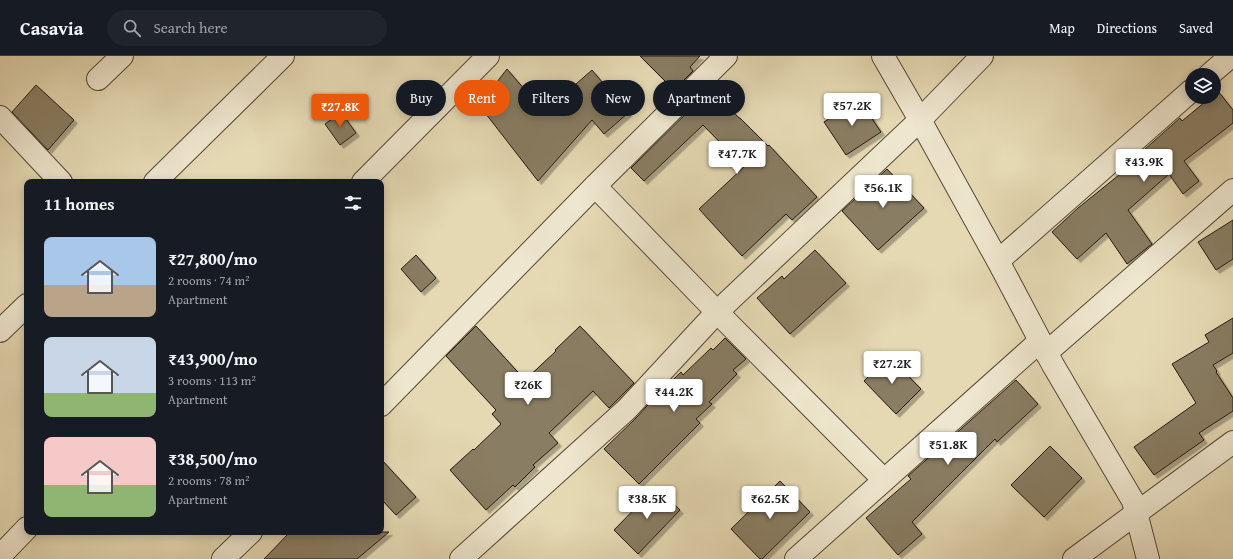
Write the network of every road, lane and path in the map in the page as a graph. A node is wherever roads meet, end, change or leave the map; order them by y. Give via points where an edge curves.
1 (122, 56) edge
2 (283, 56) edge
3 (488, 56) edge
4 (726, 56) edge
5 (883, 56) edge
6 (982, 56) edge
7 (1231, 56) edge
8 (1217, 68) edge
9 (98, 79) dead end
10 (1185, 96) edge
11 (0, 117) edge
12 (920, 120) junction
13 (58, 179) edge
14 (158, 179) edge
15 (366, 179) edge
16 (595, 186) junction
17 (1233, 190) edge
18 (998, 261) junction
19 (24, 307) edge
20 (717, 312) junction
21 (3, 322) edge
22 (1043, 347) junction
23 (384, 402) edge
24 (1233, 442) edge
25 (884, 480) junction
26 (1136, 514) junction
27 (24, 531) edge
28 (247, 535) edge
29 (0, 556) edge
30 (223, 559) edge
31 (461, 559) edge
32 (796, 559) edge
33 (1074, 559) edge
34 (1148, 559) edge

1 - 9 street
2 - 14 street
3 - 15 street
4 - 16 street
5 - 12 street
6 - 12 street
7 - 8 street
10 - 18 street
11 - 13 street
12 - 18 street
12 - 20 street
16 - 20 street
16 - 23 street
17 - 22 street
18 - 22 street
19 - 21 street
20 - 25 street
20 - 31 street via 627,409
22 - 25 street
22 - 26 street via 1133,501
24 - 26 street
25 - 32 street
26 - 33 street
26 - 34 street
27 - 29 street
28 - 30 street

